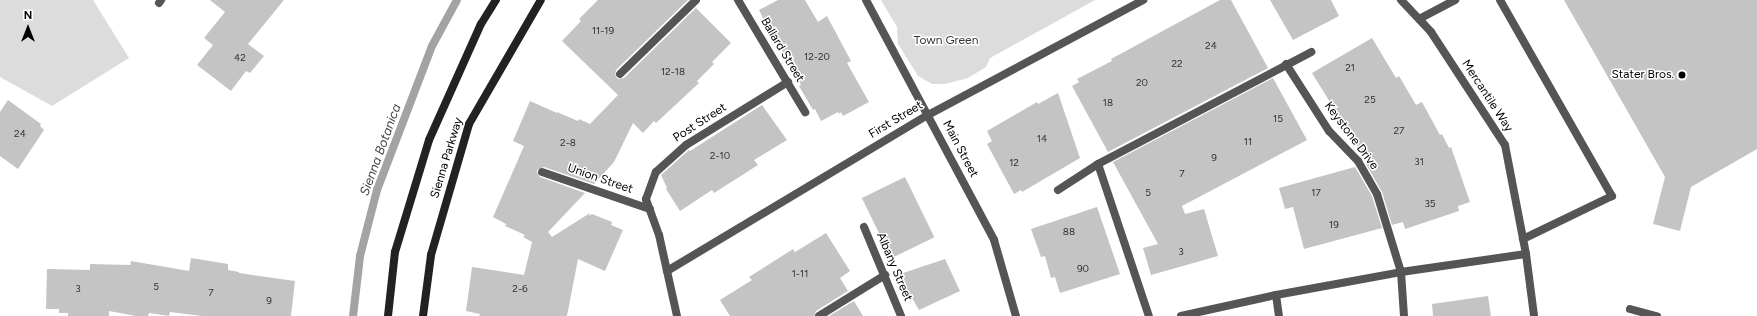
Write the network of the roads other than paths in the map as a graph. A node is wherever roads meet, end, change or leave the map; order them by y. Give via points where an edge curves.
1 (496, 0) edge
2 (541, 0) edge
3 (696, 0) edge
4 (738, 0) edge
5 (866, 0) edge
6 (1143, 0) edge
7 (1401, 0) edge
8 (1455, 0) edge
9 (1500, 0) edge
10 (1419, 19) junction
11 (1311, 52) dead end
12 (1286, 64) junction
13 (620, 74) dead end
14 (788, 82) junction
15 (805, 112) dead end
16 (928, 115) junction
17 (1098, 164) junction
18 (542, 172) dead end
19 (1058, 190) dead end
20 (650, 210) junction
21 (864, 227) dead end
22 (1523, 239) junction
23 (1526, 254) junction
24 (667, 271) junction
25 (1401, 272) junction
26 (885, 275) junction
27 (1276, 295) junction
28 (1630, 309) dead end
29 (388, 316) edge
30 (423, 316) edge
31 (677, 316) edge
32 (819, 316) edge
33 (901, 316) edge
34 (1016, 316) edge
35 (1149, 316) edge
36 (1181, 316) edge
37 (1279, 316) edge
38 (1404, 316) edge
39 (1534, 316) edge
40 (1657, 316) edge

1 - 29 main road, Sienna Parkway via 481,24 429,140 395,252
2 - 30 main road, Sienna Parkway via 469,124 431,255
3 - 13 street
4 - 14 street, Ballard Street
5 - 16 street, Main Street
6 - 16 street, First Street
7 - 10 street, Mercantile Way
8 - 10 street
9 - 22 street via 1612,196
10 - 22 street, Mercantile Way via 1431,32 1505,145
11 - 12 street
12 - 17 street
12 - 25 street, Keystone Drive via 1329,131 1358,161 1377,194
14 - 15 street, Ballard Street
14 - 20 street, Post Street via 686,145 656,172 646,199
16 - 24 street, First Street
16 - 34 street, Main Street via 994,240
17 - 19 street
17 - 35 street
18 - 20 street, Union Street
20 - 24 street, Post Street via 659,234
21 - 26 street, Albany Street
22 - 23 street, Mercantile Way
23 - 25 street
23 - 39 street, Mercantile Way
24 - 31 street, Post Street
25 - 27 street
25 - 38 street, Keystone Drive
26 - 32 street
26 - 33 street, Albany Street
27 - 36 street
27 - 37 street
28 - 40 street

